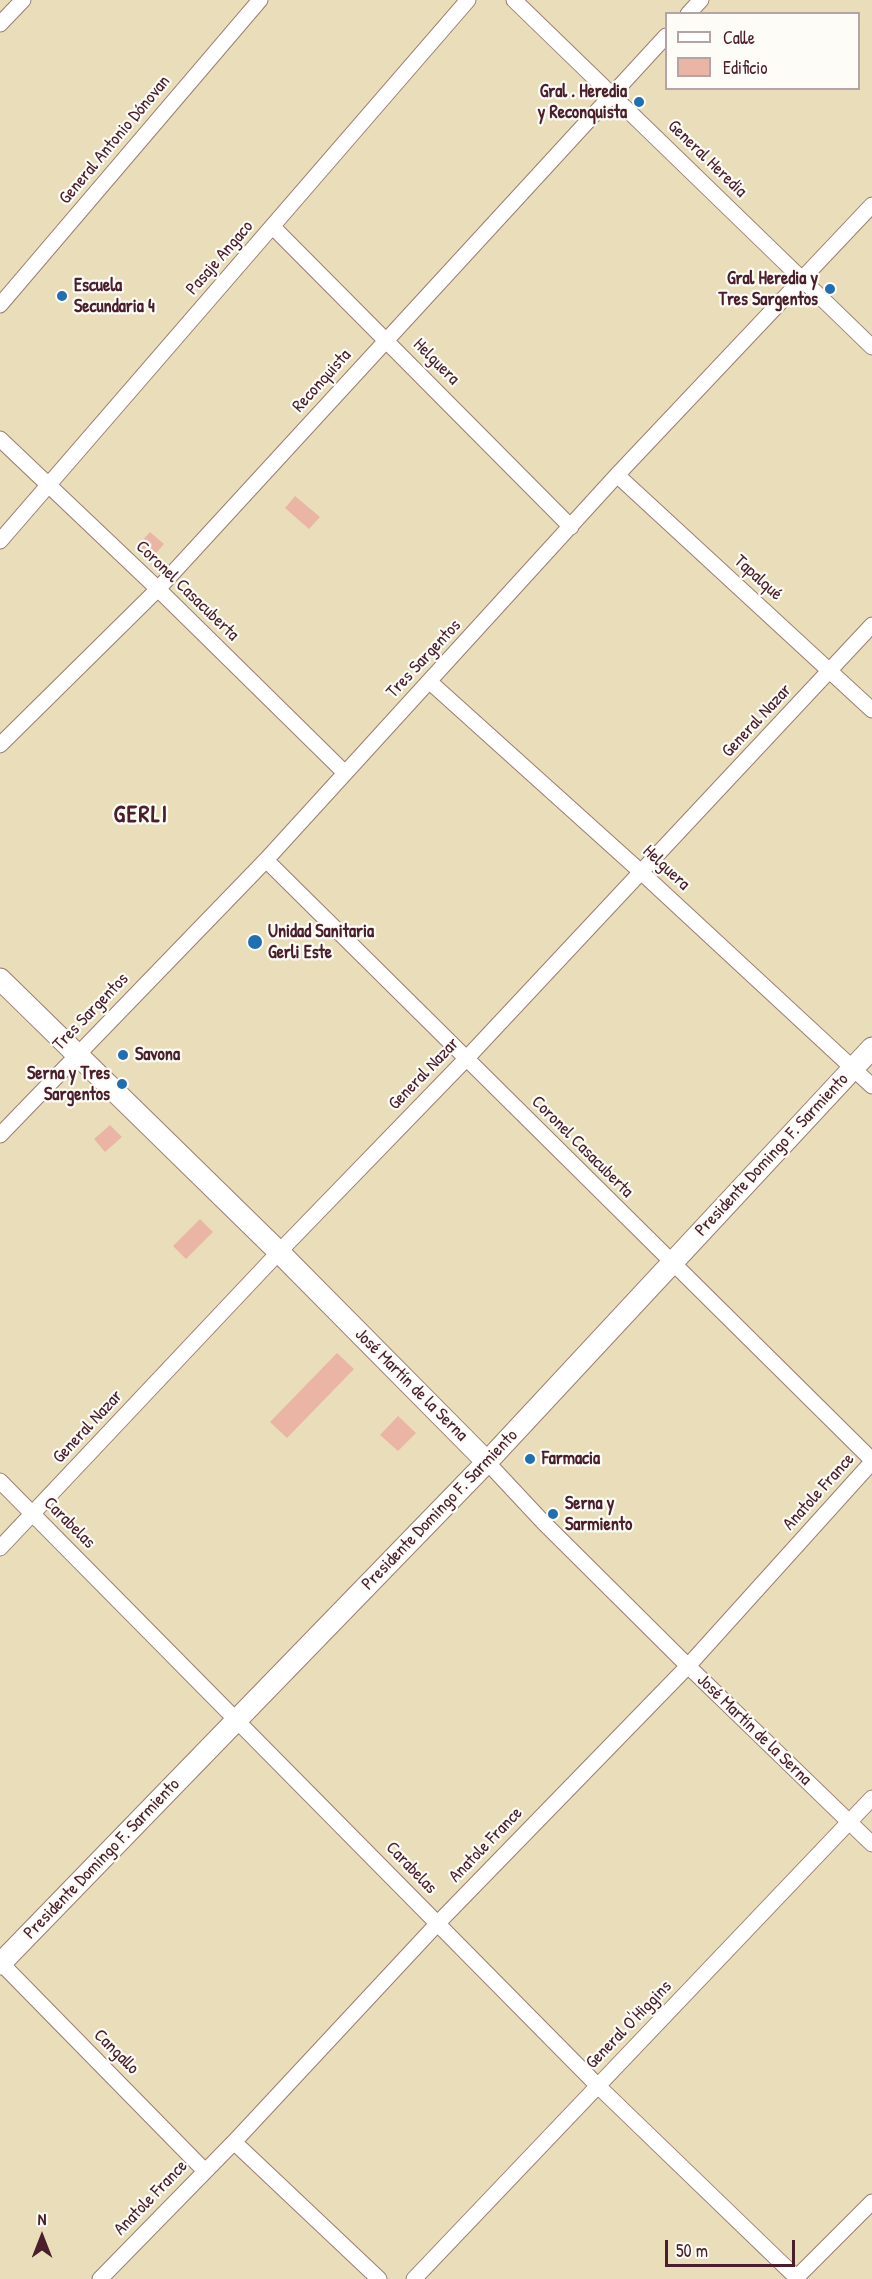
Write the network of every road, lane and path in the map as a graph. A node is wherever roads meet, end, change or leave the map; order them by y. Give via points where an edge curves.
1 (23, 0) edge
2 (260, 0) edge
3 (468, 0) edge
4 (514, 0) edge
5 (701, 0) edge
6 (690, 12) edge
7 (0, 24) edge
8 (665, 37) edge
9 (610, 95) junction
10 (872, 205) edge
11 (273, 227) junction
12 (802, 279) junction
13 (0, 305) edge
14 (386, 339) junction
15 (872, 347) edge
16 (0, 440) edge
17 (617, 475) junction
18 (49, 484) junction
19 (571, 526) junction
20 (0, 541) edge
21 (158, 589) junction
22 (872, 625) edge
23 (831, 671) junction
24 (430, 682) junction
25 (872, 710) edge
26 (0, 745) edge
27 (344, 772) junction
28 (266, 860) junction
29 (641, 872) junction
30 (0, 979) edge
31 (872, 1048) edge
32 (76, 1054) junction
33 (466, 1059) junction
34 (853, 1068) junction
35 (872, 1086) edge
36 (0, 1135) edge
37 (279, 1252) junction
38 (671, 1263) junction
39 (872, 1461) edge
40 (488, 1462) junction
41 (0, 1481) edge
42 (33, 1514) junction
43 (0, 1548) edge
44 (688, 1666) junction
45 (238, 1720) junction
46 (872, 1798) edge
47 (850, 1822) junction
48 (872, 1844) edge
49 (438, 1923) junction
50 (0, 1963) edge
51 (598, 2086) junction
52 (234, 2142) junction
53 (204, 2170) junction
54 (872, 2202) edge
55 (796, 2278) edge
56 (100, 2279) edge
57 (379, 2279) edge
58 (414, 2279) edge

1 - 7 street
2 - 13 street, General Antonio Dónovan
3 - 11 street, Pasaje Angaco
4 - 9 street, General Heredia
5 - 6 street
8 - 9 street, Reconquista
9 - 12 street, General Heredia
9 - 14 street, Reconquista
10 - 12 street, Tres Sargentos
11 - 14 street, Helguera
11 - 18 street, Pasaje Angaco
12 - 15 street, General Heredia
12 - 17 street, Tres Sargentos
14 - 19 street, Helguera
14 - 21 street, Reconquista
16 - 18 street, Coronel Casacuberta
17 - 19 street, Tres Sargentos
17 - 23 street, Tapalqué
18 - 20 street, Pasaje Angaco
18 - 21 street, Coronel Casacuberta
19 - 24 street, Tres Sargentos
21 - 26 street, Reconquista
21 - 27 street, Coronel Casacuberta
22 - 23 street, General Nazar
23 - 25 street, Tapalqué
23 - 29 street, General Nazar
24 - 27 street, Tres Sargentos
24 - 29 street, Helguera
27 - 28 street, Tres Sargentos
28 - 32 street, Tres Sargentos
28 - 33 street, Coronel Casacuberta
29 - 33 street, General Nazar
29 - 34 street, Helguera
30 - 32 street, José Martín de la Serna
31 - 34 street, Presidente Domingo F. Sarmiento
32 - 36 street, Tres Sargentos
32 - 37 street, José Martín de la Serna
33 - 37 street, General Nazar
33 - 38 street, Coronel Casacuberta
34 - 35 street, Helguera
34 - 38 street, Presidente Domingo F. Sarmiento
37 - 40 street, José Martín de la Serna
37 - 42 street, General Nazar
38 - 39 street, Coronel Casacuberta
38 - 40 street, Presidente Domingo F. Sarmiento
39 - 44 street, Anatole France
40 - 44 street, José Martín de la Serna
40 - 45 street, Presidente Domingo F. Sarmiento
41 - 42 street, Carabelas
42 - 43 street, General Nazar
42 - 45 street, Carabelas
44 - 47 street, José Martín de la Serna
44 - 49 street, Anatole France
45 - 49 street, Carabelas
45 - 50 street, Presidente Domingo F. Sarmiento
46 - 47 street, General O'Higgins
47 - 48 street, José Martín de la Serna
47 - 51 street, General O'Higgins
49 - 51 street, Carabelas
49 - 52 street, Anatole France
50 - 53 street, Cangallo
51 - 55 street, Carabelas
51 - 58 street, General O'Higgins
52 - 53 street, Anatole France
52 - 57 street
53 - 56 street, Anatole France
54 - 55 street

